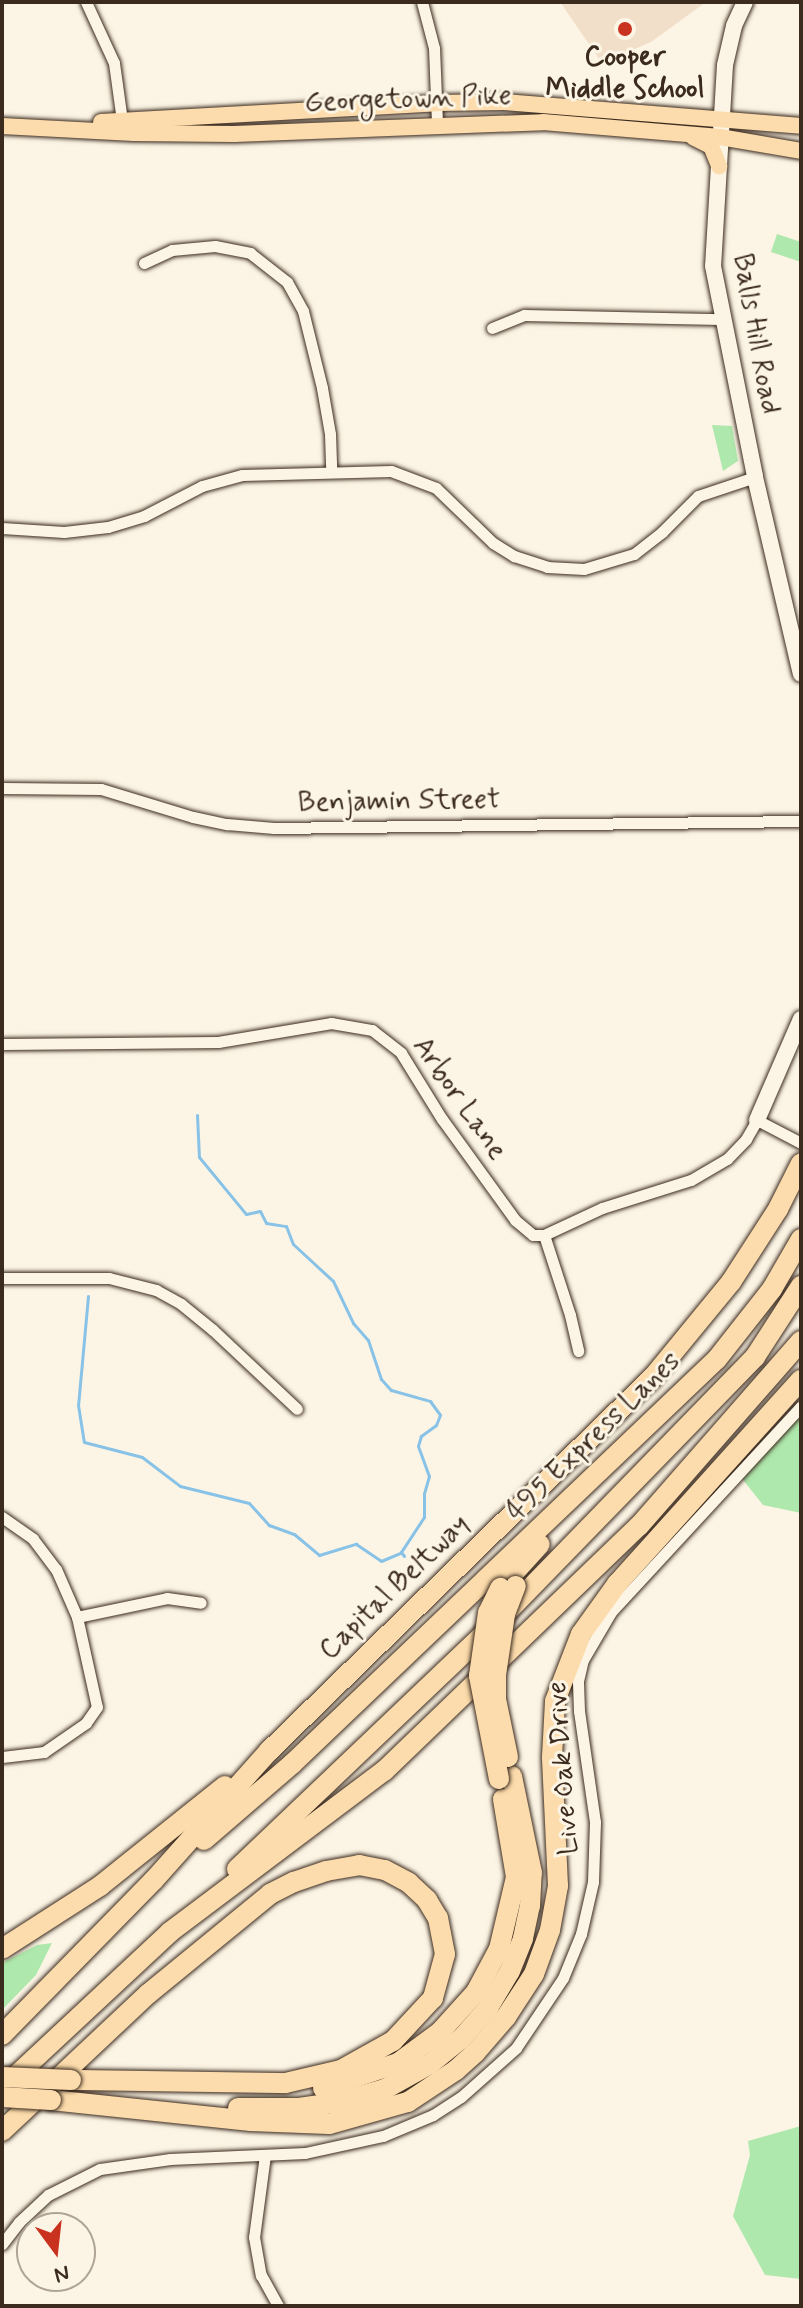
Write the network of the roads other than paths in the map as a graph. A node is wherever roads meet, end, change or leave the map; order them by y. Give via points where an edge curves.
1 (86, 2) edge
2 (422, 2) edge
3 (745, 2) edge
4 (437, 103) junction
5 (721, 118) junction
6 (122, 121) junction
7 (437, 123) junction
8 (9, 126) edge
9 (801, 126) edge
10 (680, 133) junction
11 (720, 137) junction
12 (801, 151) edge
13 (719, 166) junction
14 (144, 263) dead end
15 (721, 319) junction
16 (492, 328) dead end
17 (331, 471) junction
18 (755, 477) junction
19 (2, 528) edge
20 (801, 674) edge
21 (2, 788) edge
22 (801, 821) edge
23 (801, 1019) edge
24 (2, 1044) edge
25 (757, 1120) junction
26 (801, 1143) edge
27 (801, 1163) edge
28 (544, 1235) junction
29 (801, 1239) edge
30 (2, 1278) edge
31 (801, 1286) edge
32 (801, 1341) edge
33 (578, 1351) dead end
34 (755, 1357) junction
35 (717, 1359) junction
36 (801, 1380) edge
37 (801, 1406) edge
38 (297, 1409) dead end
39 (2, 1517) edge
40 (508, 1587) junction
41 (201, 1603) dead end
42 (505, 1614) junction
43 (77, 1617) junction
44 (269, 1751) junction
45 (2, 1757) edge
46 (506, 1778) junction
47 (154, 1880) junction
48 (170, 1932) junction
49 (2, 1949) edge
50 (2, 2035) edge
51 (2, 2077) edge
52 (71, 2080) junction
53 (2, 2089) edge
54 (2, 2097) edge
55 (51, 2100) junction
56 (2, 2131) edge
57 (265, 2155) junction
58 (2, 2244) edge
59 (278, 2306) edge

1 - 6 street via 114,63
2 - 4 street via 434,48
3 - 5 street, Balls Hill Road via 728,47
4 - 5 main road, Georgetown Pike via 504,102
4 - 6 main road, Georgetown Pike
4 - 7 street
5 - 9 main road, Georgetown Pike
5 - 11 street, Balls Hill Road
6 - 8 main road, Georgetown Pike
7 - 8 main road, Georgetown Pike via 234,134
7 - 10 main road, Georgetown Pike via 543,122
10 - 11 main road, Georgetown Pike
10 - 13 main road via 708,143
11 - 12 main road, Georgetown Pike
11 - 13 street, Balls Hill Road
13 - 15 street, Balls Hill Road via 713,266
14 - 17 street via 172,250 215,246 250,253 287,282 303,311 322,388
15 - 16 street via 524,315
15 - 18 street, Balls Hill Road
17 - 18 street via 391,471 422,480 499,547 530,563 565,570 601,566 634,554 698,496
17 - 19 street via 222,479 108,527 64,532
18 - 20 street, Balls Hill Road
21 - 22 street, Benjamin Street via 101,789 193,817 269,828
23 - 25 street
24 - 28 street, Arbor Lane via 218,1042 331,1023 372,1030 408,1062 515,1220 533,1235
25 - 26 street
25 - 28 street via 727,1159 691,1180 602,1208
27 - 44 highway, Capital Beltway via 749,1256 653,1377
28 - 33 street
29 - 35 highway, 495 Express Lanes via 772,1289
30 - 38 street via 109,1278 156,1290 213,1330
31 - 34 highway, 495 Express Lanes
32 - 48 highway via 639,1526 384,1771
34 - 40 highway
34 - 42 highway, 495 Express Lanes
35 - 40 highway via 652,1436 541,1543
35 - 47 highway, 495 Express Lanes via 292,1764
36 - 55 highway via 617,1584 581,1634 555,1701 558,1886 550,1930 534,1974 475,2053 408,2102 329,2124
37 - 57 street, Live Oak Drive via 611,1612 583,1660 579,1711 595,1822 593,1882 574,1953 535,2025 473,2088 413,2124 341,2148
39 - 43 street via 47,1554
40 - 42 highway, bridge
40 - 46 highway, bridge via 488,1613 479,1676
41 - 43 street via 167,1598
42 - 46 highway, bridge via 496,1699
42 - 48 highway, 495 Express Lanes
43 - 45 street via 97,1707 86,1723 44,1752
44 - 47 highway, Capital Beltway
44 - 49 highway via 100,1886
46 - 52 highway via 516,1877 499,1949 467,2002 440,2032 398,2063 355,2080 284,2092
46 - 55 highway via 532,1873 523,1938 488,2008 430,2064 385,2089 299,2108
47 - 50 highway, Capital Beltway
48 - 53 highway
51 - 52 highway, bridge
52 - 56 highway via 285,2083 341,2070 393,2041 433,1998 445,1954 438,1918 409,1883 385,1870 359,1865 294,1882 270,1894 148,1994
54 - 55 highway, bridge
57 - 58 street, Live Oak Drive via 100,2169 48,2195
57 - 59 street via 255,2247 261,2275

